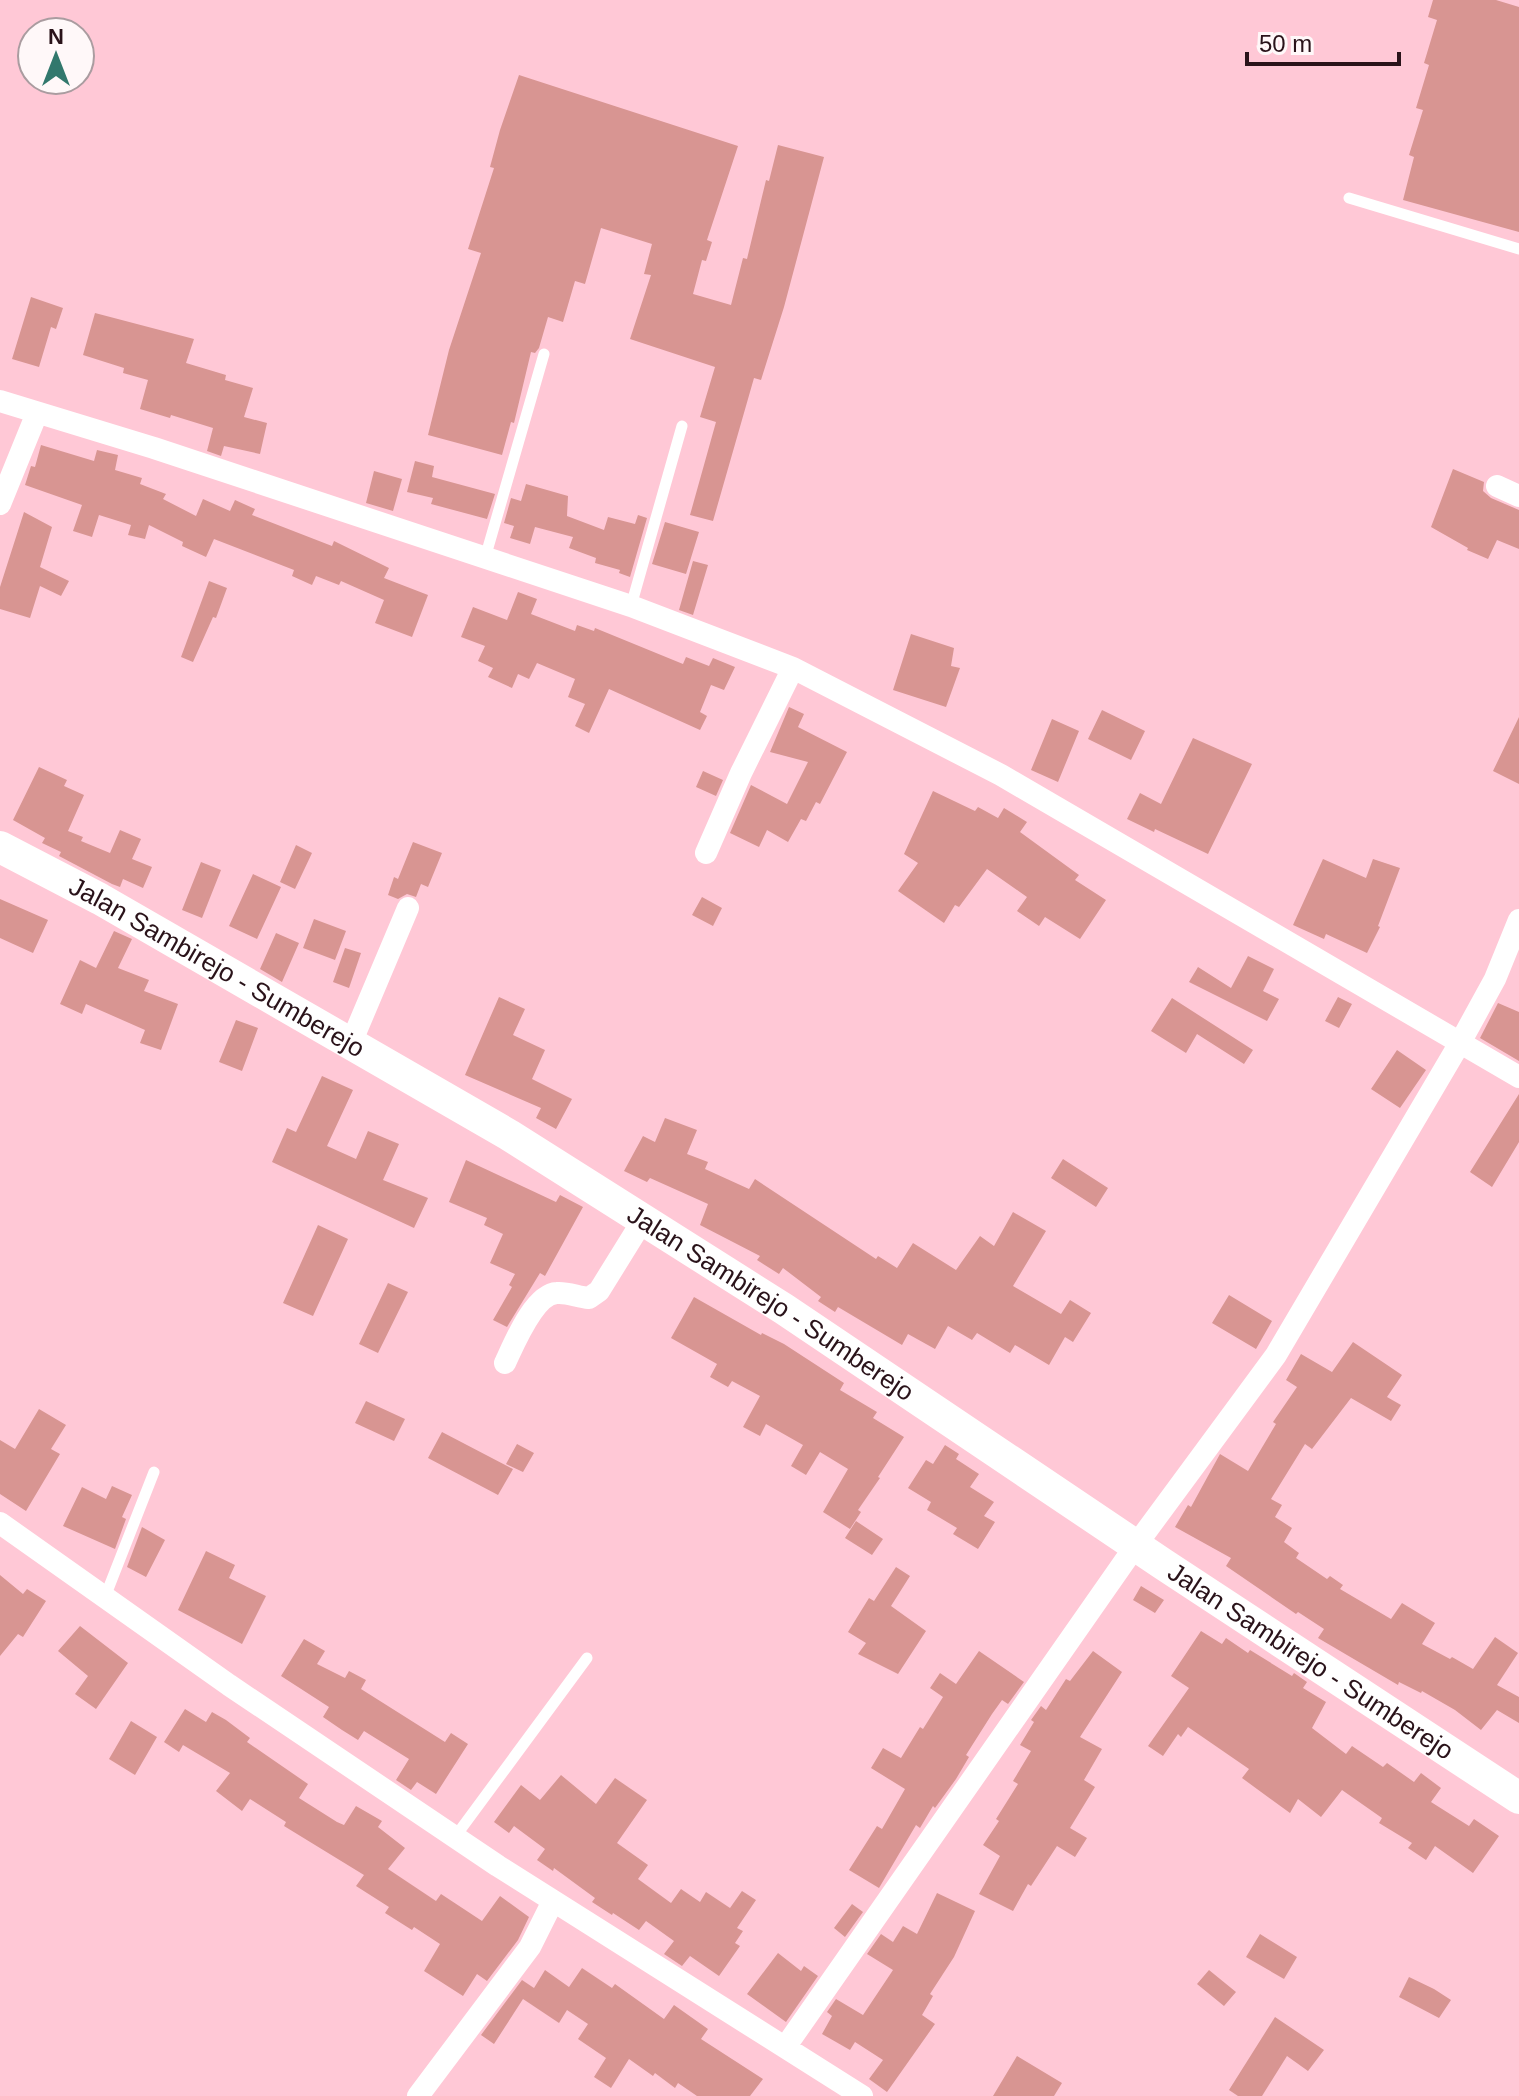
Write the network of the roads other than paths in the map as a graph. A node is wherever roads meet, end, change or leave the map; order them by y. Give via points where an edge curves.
1 (1349, 198) dead end
2 (1519, 249) edge
3 (544, 354) dead end
4 (0, 401) edge
5 (37, 413) junction
6 (682, 426) dead end
7 (1497, 486) dead end
8 (1519, 496) edge
9 (0, 504) edge
10 (485, 558) junction
11 (631, 606) junction
12 (793, 668) junction
13 (0, 847) edge
14 (706, 853) dead end
15 (408, 908) dead end
16 (1519, 920) edge
17 (1461, 1041) junction
18 (351, 1043) junction
19 (1519, 1077) edge
20 (643, 1220) junction
21 (505, 1363) dead end
22 (154, 1472) dead end
23 (0, 1523) edge
24 (1136, 1545) junction
25 (105, 1597) junction
26 (587, 1658) dead end
27 (1519, 1798) edge
28 (455, 1837) junction
29 (553, 1901) junction
30 (786, 2046) junction
31 (418, 2096) edge
32 (862, 2096) edge

1 - 2 lane
3 - 10 lane
4 - 5 street
5 - 9 street
5 - 10 street
6 - 11 lane
7 - 8 street
10 - 11 street
11 - 12 street
12 - 14 street
12 - 17 street via 1001,775
13 - 18 main road, Jalan Sambirejo - Sumberejo
15 - 18 street
16 - 17 street
17 - 19 street
17 - 24 street via 1276,1355
18 - 20 main road, Jalan Sambirejo - Sumberejo
20 - 21 street via 599,1291 589,1298 559,1293 544,1298
20 - 24 main road, Jalan Sambirejo - Sumberejo
22 - 25 lane
23 - 25 street
24 - 27 main road, Jalan Sambirejo - Sumberejo
24 - 30 street
25 - 28 street
26 - 28 lane
28 - 29 street
29 - 30 street
29 - 31 street via 530,1947
30 - 32 street

